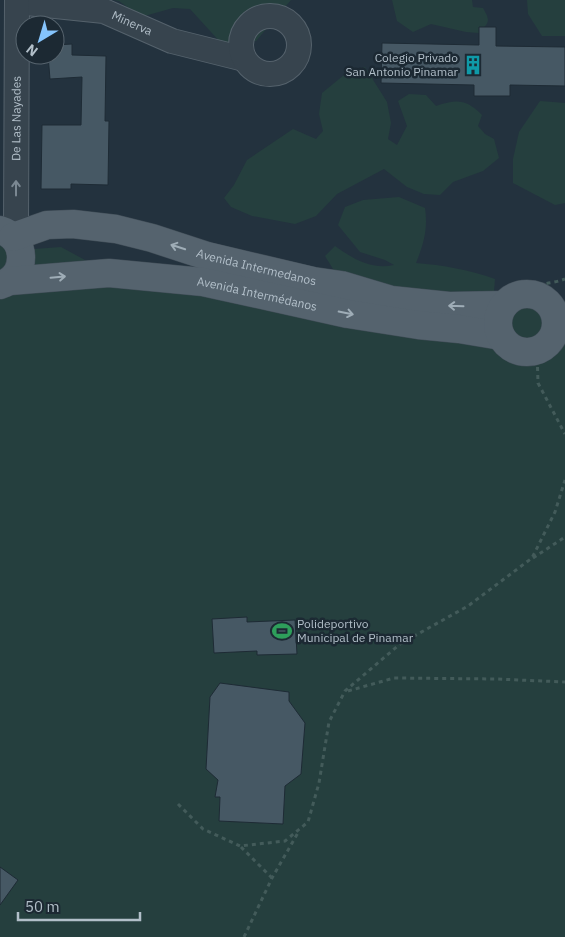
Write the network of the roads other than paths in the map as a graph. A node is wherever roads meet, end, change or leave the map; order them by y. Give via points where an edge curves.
1 (17, 1) edge
2 (277, 8) edge
3 (244, 59) junction
4 (6, 233) edge
5 (5, 283) edge
6 (557, 304) edge
7 (504, 305) junction
8 (502, 336) junction
9 (552, 337) edge

1 - 3 street, Minerva via 104,11 172,41
4 -> 1 street, De Las Nayades via 16,225
2 - 3 street via 257,18 244,32 241,41
2 - 3 street via 297,34 299,44 294,62 287,69 268,74 250,67
4 - 5 main road via 19,245 22,258 16,275
7 -> 4 main road, Avenida Intermedanos via 449,306 391,300 341,285 207,256 116,229 72,224
5 -> 8 main road, Avenida Intermédanos via 109,273 203,282 348,314
6 - 7 main road via 532,295 521,295
6 - 9 main road
7 - 8 main road via 498,326
8 - 9 main road via 508,345 526,352

